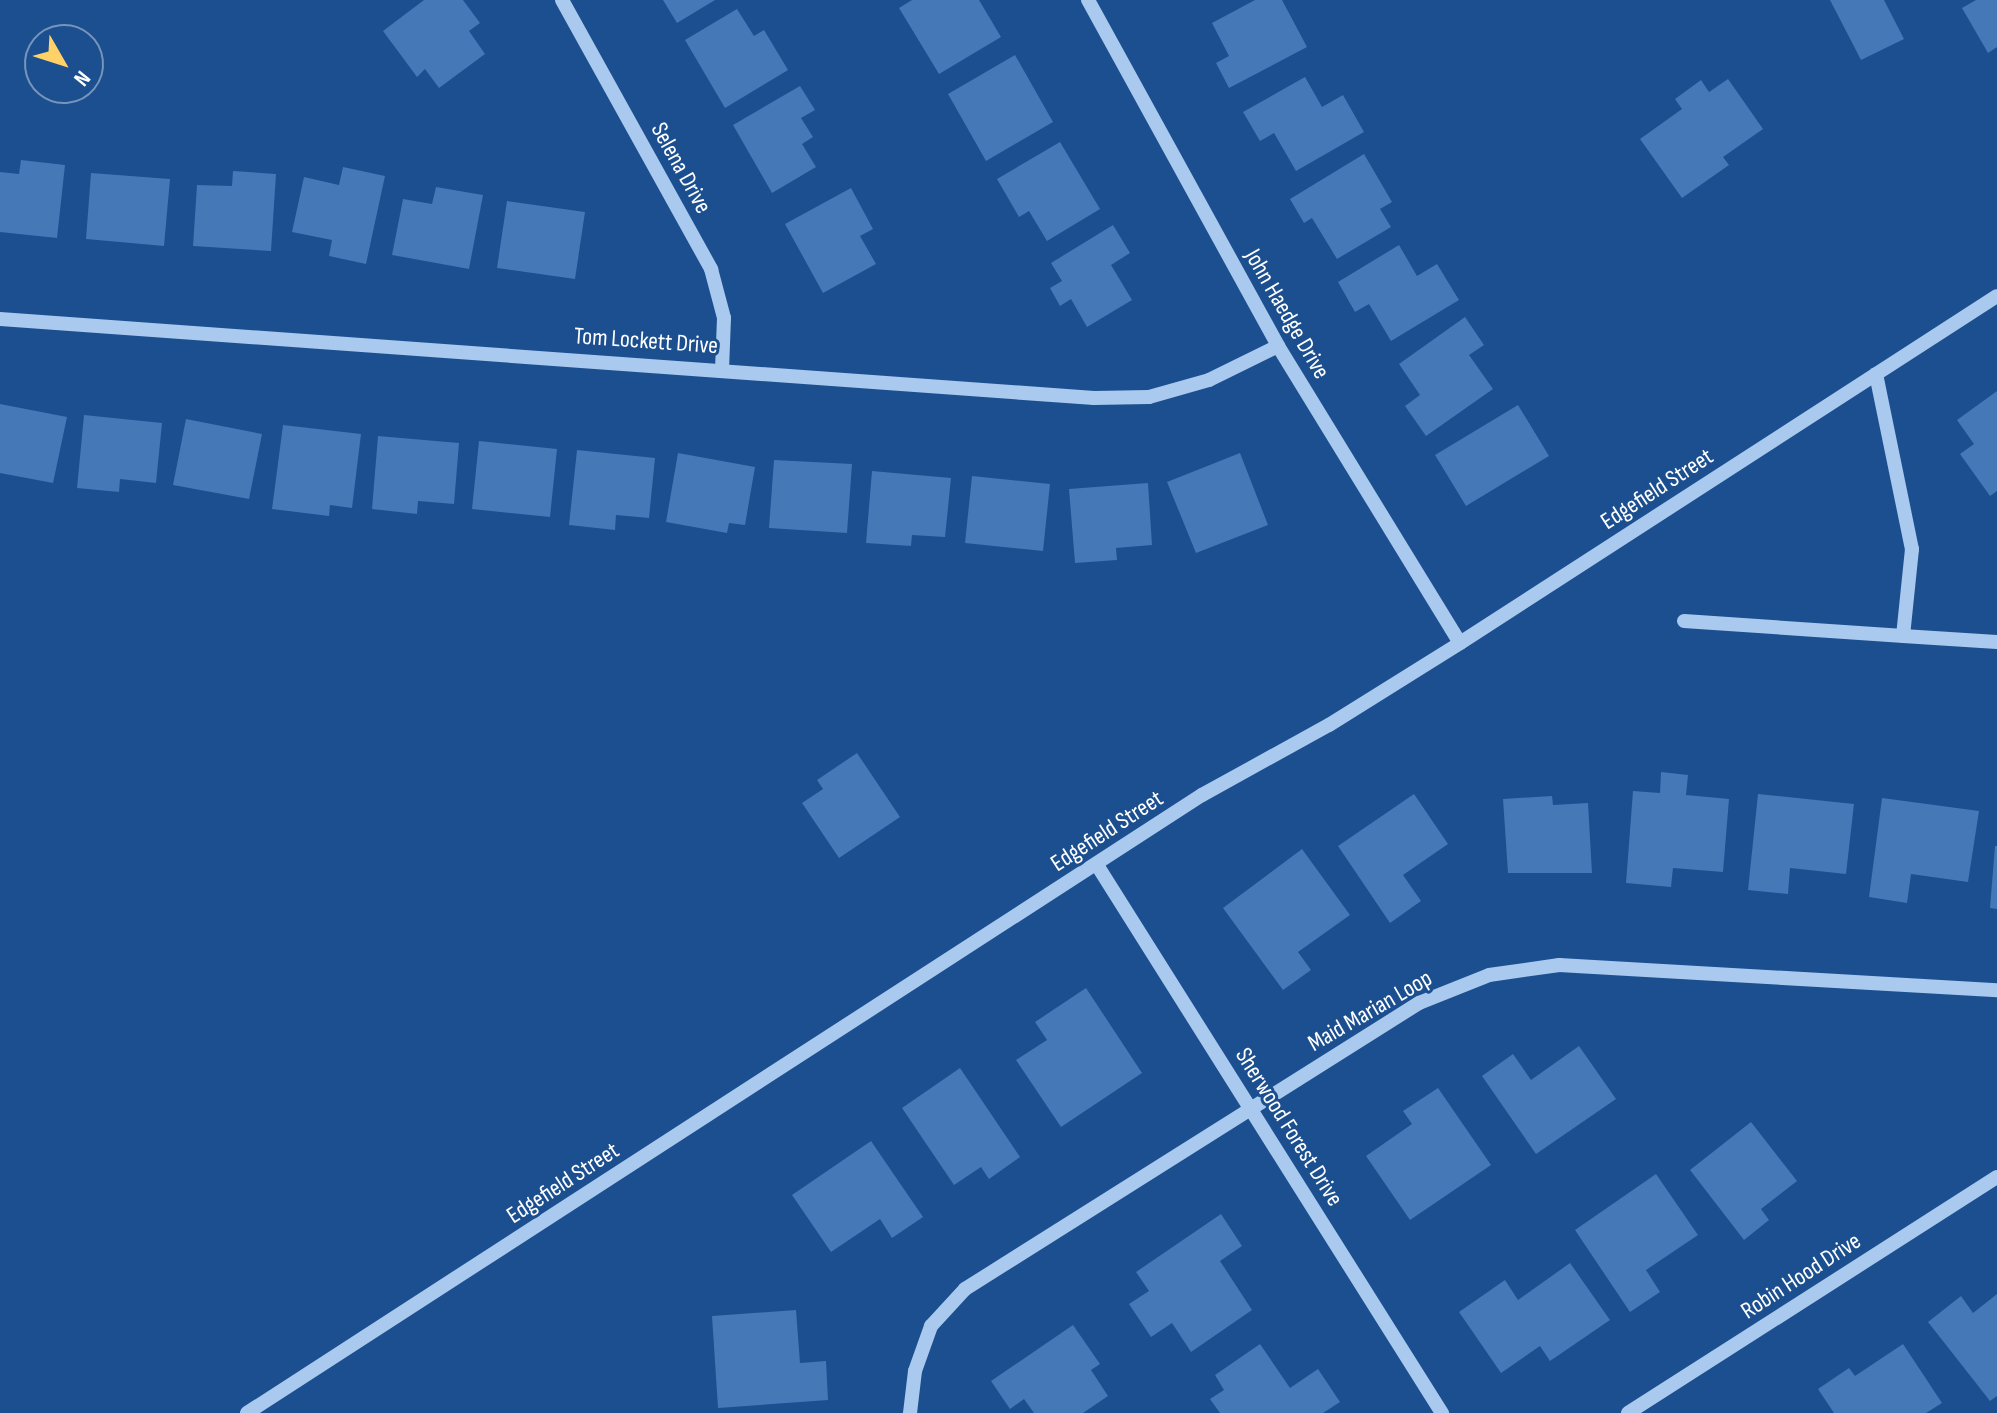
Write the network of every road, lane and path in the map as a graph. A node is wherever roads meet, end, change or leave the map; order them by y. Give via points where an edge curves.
1 (562, 0) edge
2 (1088, 0) edge
3 (1997, 296) edge
4 (0, 319) edge
5 (1278, 346) junction
6 (722, 369) junction
7 (1876, 374) junction
8 (1684, 621) dead end
9 (1903, 636) junction
10 (1997, 642) edge
11 (1460, 643) junction
12 (1097, 865) junction
13 (1997, 990) edge
14 (1252, 1108) junction
15 (1997, 1177) edge
16 (247, 1413) edge
17 (910, 1413) edge
18 (1442, 1413) edge
19 (1628, 1413) edge

1 - 6 street, Selena Drive via 711,269 724,318
2 - 5 street, John Haedge Drive
3 - 7 street, Edgefield Street
4 - 6 street, Tom Lockett Drive
5 - 6 street, Tom Lockett Drive via 1209,380 1149,397 1094,398
5 - 11 street, John Haedge Drive
7 - 9 street via 1912,549
7 - 11 street, Edgefield Street
8 - 9 street
9 - 10 street
11 - 12 street, Edgefield Street via 1329,725 1202,795
12 - 14 street, Sherwood Forest Drive
12 - 16 street, Edgefield Street
13 - 14 street, Maid Marian Loop via 1559,965 1489,975 1419,1003
14 - 17 street, Maid Marian Loop via 965,1289 931,1326 915,1371
14 - 18 street, Sherwood Forest Drive
15 - 19 street, Robin Hood Drive

